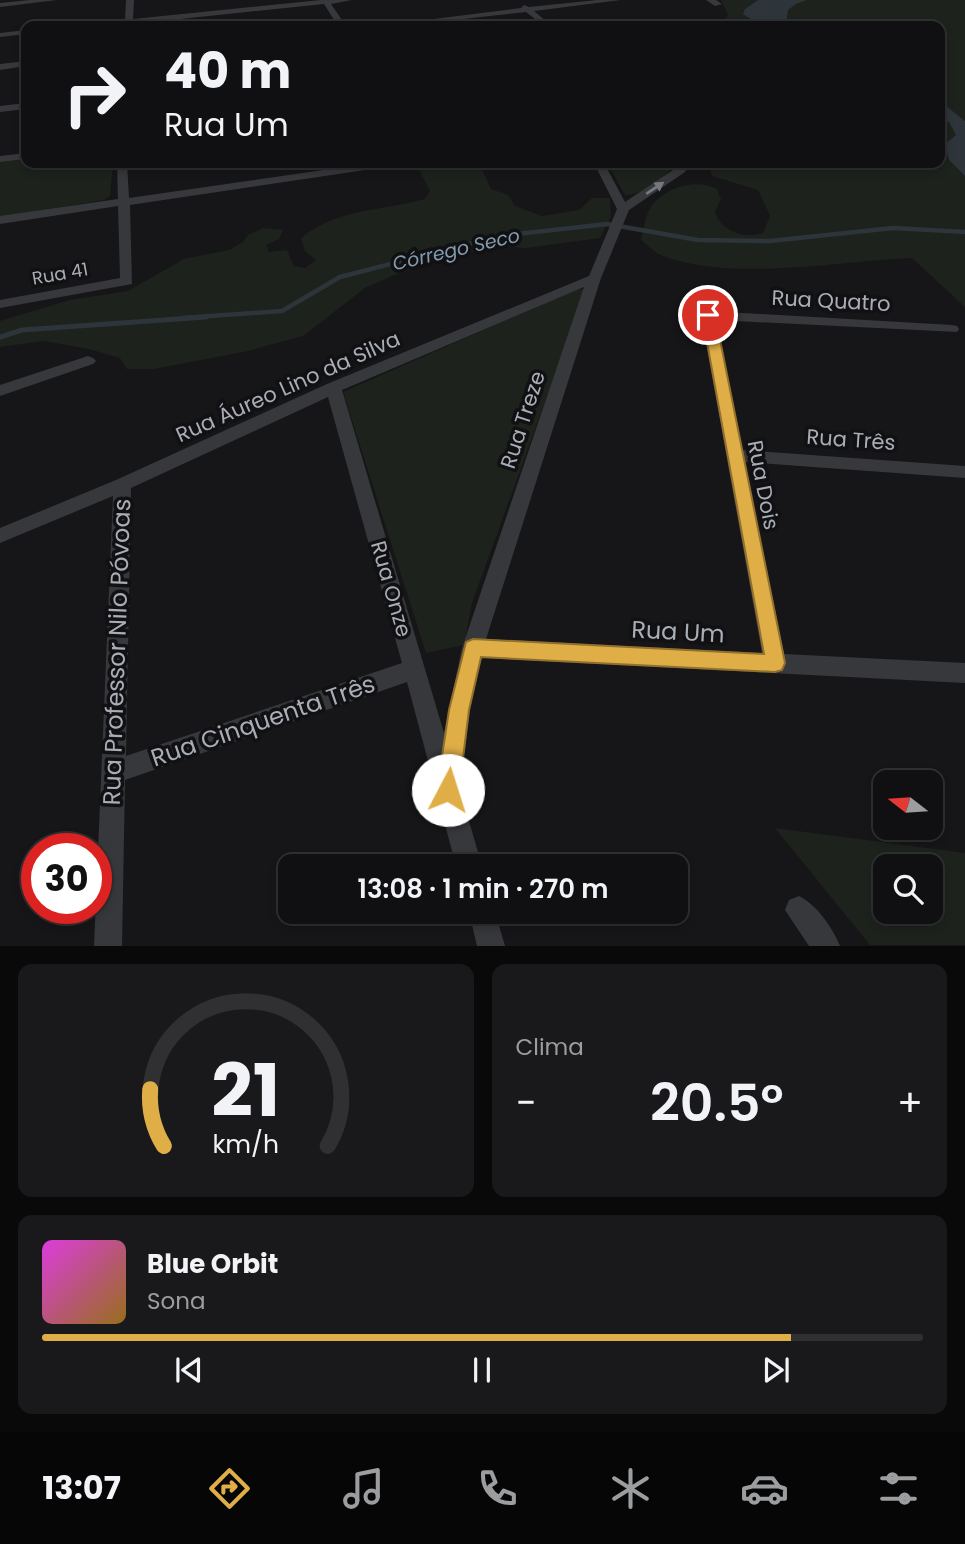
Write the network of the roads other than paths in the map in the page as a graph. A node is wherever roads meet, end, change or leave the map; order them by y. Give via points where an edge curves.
1 (53, 0) edge
2 (130, 0) edge
3 (348, 0) edge
4 (516, 0) edge
5 (617, 0) edge
6 (709, 0) edge
7 (326, 1) edge
8 (0, 5) edge
9 (718, 5) dead end
10 (529, 10) junction
11 (129, 21) edge
12 (155, 21) edge
13 (339, 21) edge
14 (427, 21) edge
15 (542, 21) edge
16 (21, 33) edge
17 (0, 35) edge
18 (21, 65) edge
19 (0, 67) edge
20 (21, 107) edge
21 (0, 109) edge
22 (21, 157) edge
23 (0, 159) edge
24 (122, 168) edge
25 (357, 168) edge
26 (601, 168) edge
27 (682, 168) edge
28 (124, 202) junction
29 (623, 212) junction
30 (0, 220) edge
31 (594, 278) junction
32 (0, 304) edge
33 (708, 315) joint
34 (952, 329) dead end
35 (88, 361) dead end
36 (332, 388) junction
37 (0, 391) edge
38 (733, 454) junction
39 (965, 472) edge
40 (122, 485) junction
41 (0, 536) edge
42 (473, 648) junction
43 (775, 663) junction
44 (414, 669) junction
45 (965, 673) edge
46 (113, 773) junction
47 (448, 790) junction
48 (466, 854) edge
49 (799, 910) dead end
50 (485, 924) edge
51 (108, 946) edge
52 (491, 946) edge
53 (826, 946) edge

1 - 8 street
2 - 11 street
3 - 7 street
4 - 10 street
5 - 10 street
6 - 9 street
7 - 12 street
7 - 13 street
10 - 14 street
10 - 15 street
16 - 17 street
18 - 19 street
20 - 21 street
22 - 23 street
24 - 28 street
25 - 28 street
26 - 29 street
29 -> 27 street
28 - 30 street
28 - 32 street, Rua 41 via 127,281
29 - 31 street, Rua Treze
31 - 36 street, Rua Áureo Lino da Silva
31 - 42 street, Rua Treze
33 - 34 street, Rua Quatro
33 - 38 street, Rua Dois
35 - 37 street
36 - 40 street, Rua Áureo Lino da Silva
36 - 44 street, Rua Onze
38 - 39 street, Rua Três
38 - 43 street, Rua Dois
40 - 41 street, Rua Áureo Lino da Silva
40 - 46 street, Rua Professor Nilo Póvoas
42 - 43 street, Rua Um
42 - 47 street, Rua Treze
43 - 45 street, Rua Um
44 - 46 street, Rua Cinquenta Três
44 - 47 street, Rua Onze
46 - 51 street, Rua Professor Nilo Póvoas
47 - 48 street, Rua Onze
49 - 53 street
50 - 52 street

